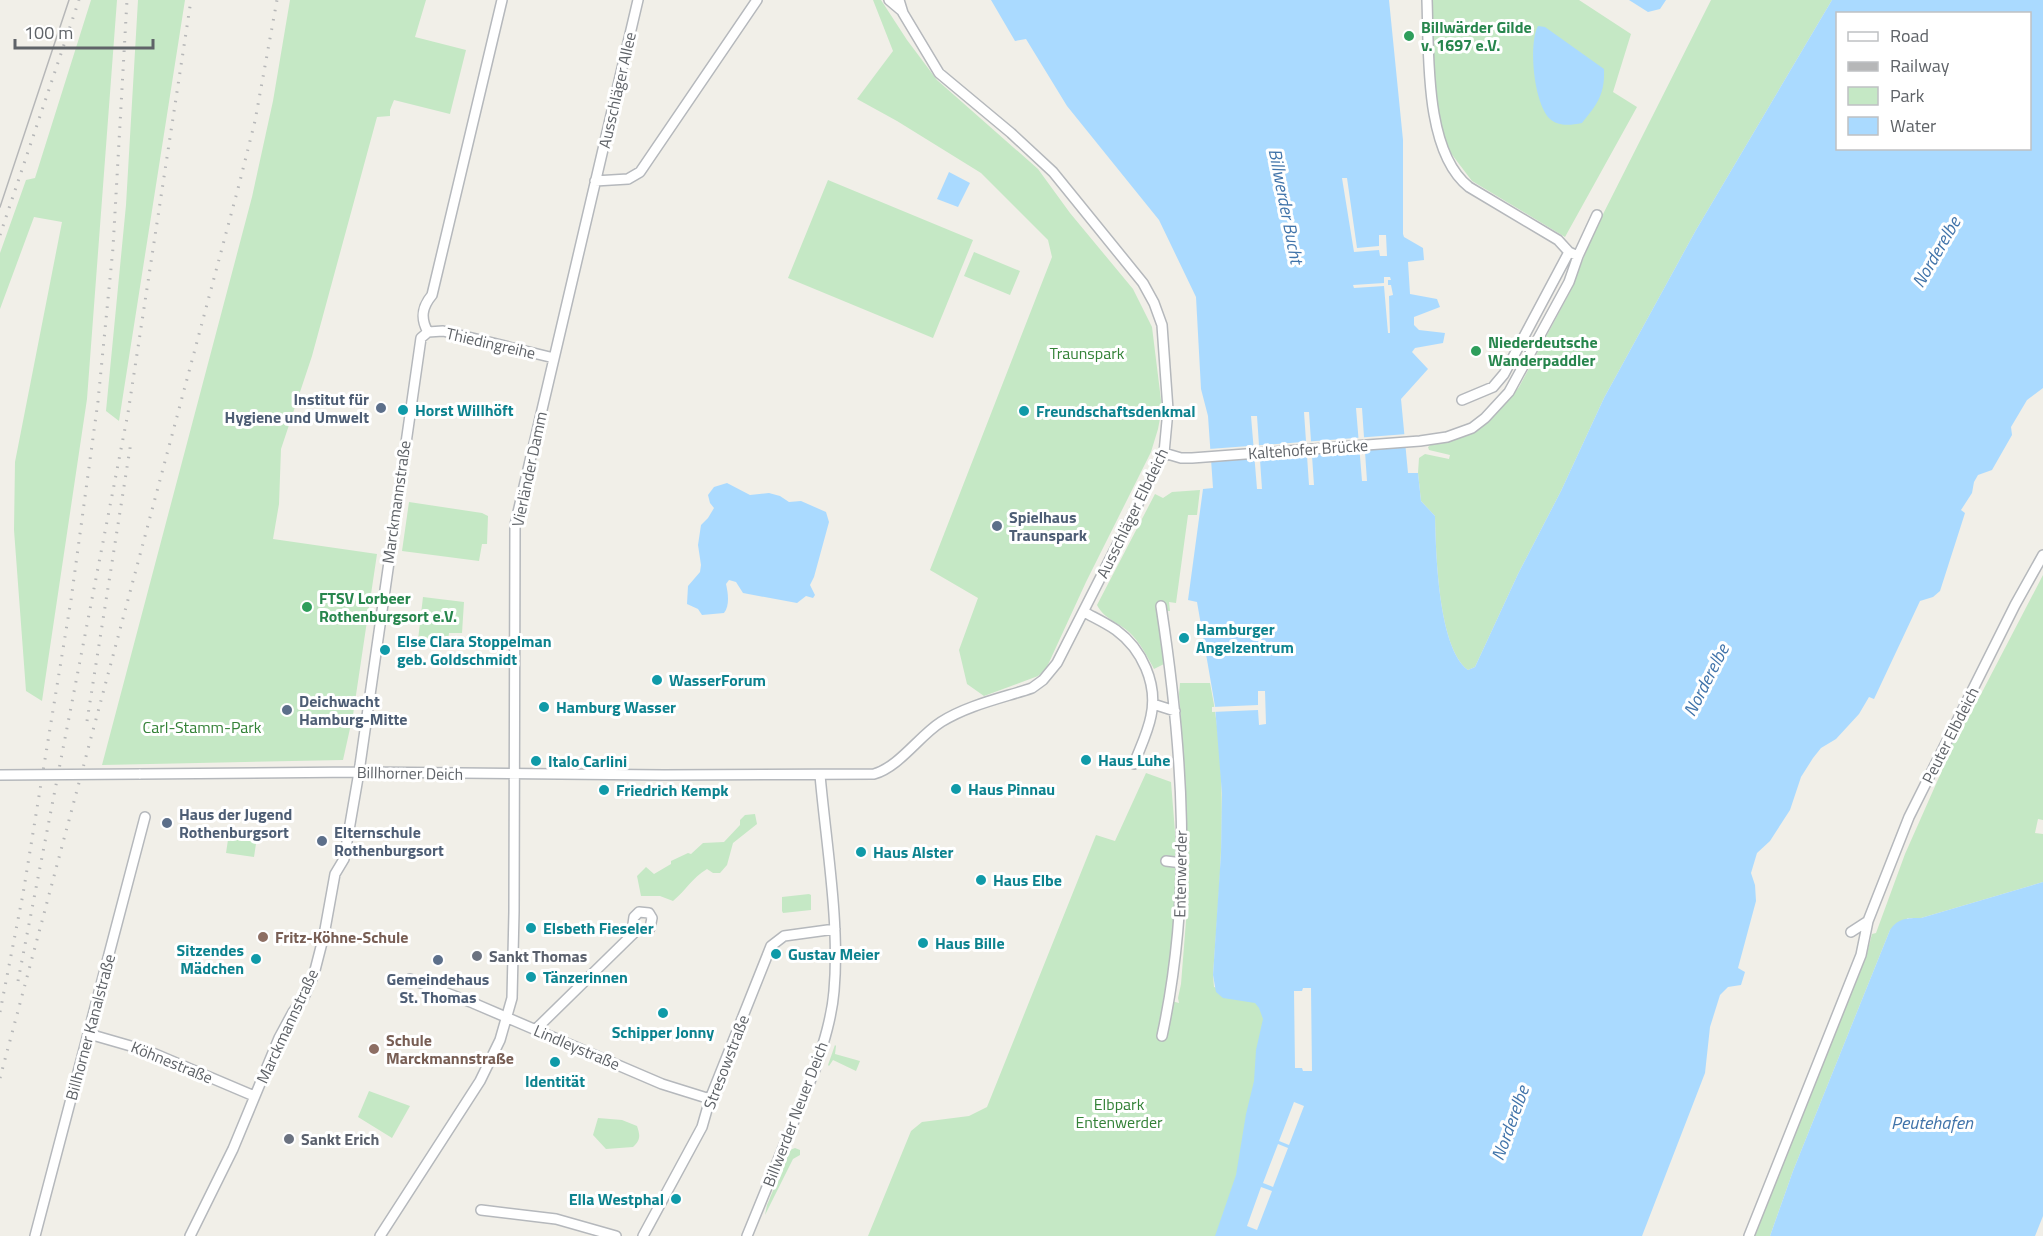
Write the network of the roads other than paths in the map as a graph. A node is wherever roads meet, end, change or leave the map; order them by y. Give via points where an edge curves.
1 (502, 0) edge
2 (638, 0) edge
3 (757, 0) edge
4 (890, 0) edge
5 (898, 0) edge
6 (1427, 0) edge
7 (903, 13) junction
8 (595, 181) junction
9 (1597, 215) dead end
10 (1574, 254) junction
11 (428, 332) junction
12 (554, 358) junction
13 (1462, 400) dead end
14 (1164, 453) junction
15 (2043, 555) edge
16 (1161, 606) dead end
17 (1084, 612) junction
18 (1153, 704) junction
19 (1175, 711) junction
20 (1134, 764) dead end
21 (359, 772) junction
22 (515, 774) junction
23 (0, 775) edge
24 (820, 775) junction
25 (145, 817) dead end
26 (1166, 861) dead end
27 (1182, 862) junction
28 (1868, 921) junction
29 (638, 929) dead end
30 (835, 929) junction
31 (1851, 932) dead end
32 (410, 979) dead end
33 (508, 1018) junction
34 (536, 1029) junction
35 (89, 1034) junction
36 (1162, 1036) dead end
37 (254, 1096) junction
38 (710, 1100) junction
39 (481, 1210) dead end
40 (35, 1236) edge
41 (190, 1236) edge
42 (380, 1236) edge
43 (616, 1236) edge
44 (643, 1236) edge
45 (747, 1236) edge
46 (1749, 1236) edge

1 - 11 street, Marckmannstraße via 432,295 424,307 423,321
2 - 8 street, Ausschläger Allee
3 - 8 street via 640,172 628,179
4 - 7 street
5 - 7 street, Ausschläger Elbdeich
6 - 10 street via 1433,111 1453,168 1468,187 1558,240
7 - 14 street, Ausschläger Elbdeich via 939,73 1053,172 1143,283 1162,325 1165,345 1168,410
8 - 12 street, Vierländer Damm
9 - 10 street
10 - 13 street via 1504,374 1492,387
10 - 14 street, Kaltehofer Brücke via 1569,282 1516,382 1497,407 1472,428 1437,439 1181,458
11 - 12 street, Thiedingreihe via 446,332
11 - 21 street, Marckmannstraße via 419,343
12 - 22 street, Vierländer Damm via 515,525
14 - 17 street, Ausschläger Elbdeich
15 - 28 street, Peuter Elbdeich via 1909,817
16 - 19 street, Entenwerder
17 - 18 street via 1116,630 1132,646 1148,674
17 - 24 street, Ausschläger Elbdeich via 1057,663 1038,685 950,717 930,729 881,772
18 - 19 street
18 - 20 street
19 - 27 street, Entenwerder
21 - 22 street, Billhorner Deich
21 - 23 street, Billhorner Deich, bridge
21 - 37 street, Marckmannstraße via 344,859 335,874 314,974 279,1038
22 - 24 street, Billhorner Deich
22 - 33 street, Vierländer Damm via 514,975
24 - 30 street, Billwerder Neuer Deich
25 - 35 street, Billhorner Kanalstraße
26 - 27 street
27 - 36 street, Entenwerder via 1176,958
28 - 31 street
28 - 46 street, Peuter Elbdeich via 1861,955
29 - 34 street
30 - 38 street, Stresowstraße via 784,936 771,946
30 - 45 street, Billwerder Neuer Deich via 834,991 825,1041
32 - 33 street, Lindleystraße
33 - 34 street, Lindleystraße
33 - 42 street, Vierländer Damm via 474,1093
34 - 38 street, Lindleystraße via 662,1084
35 - 37 street, Köhnestraße via 148,1051
35 - 40 street, Billhorner Kanalstraße
37 - 41 street, Marckmannstraße
38 - 44 street, Stresowstraße via 702,1127
39 - 43 street via 556,1219

